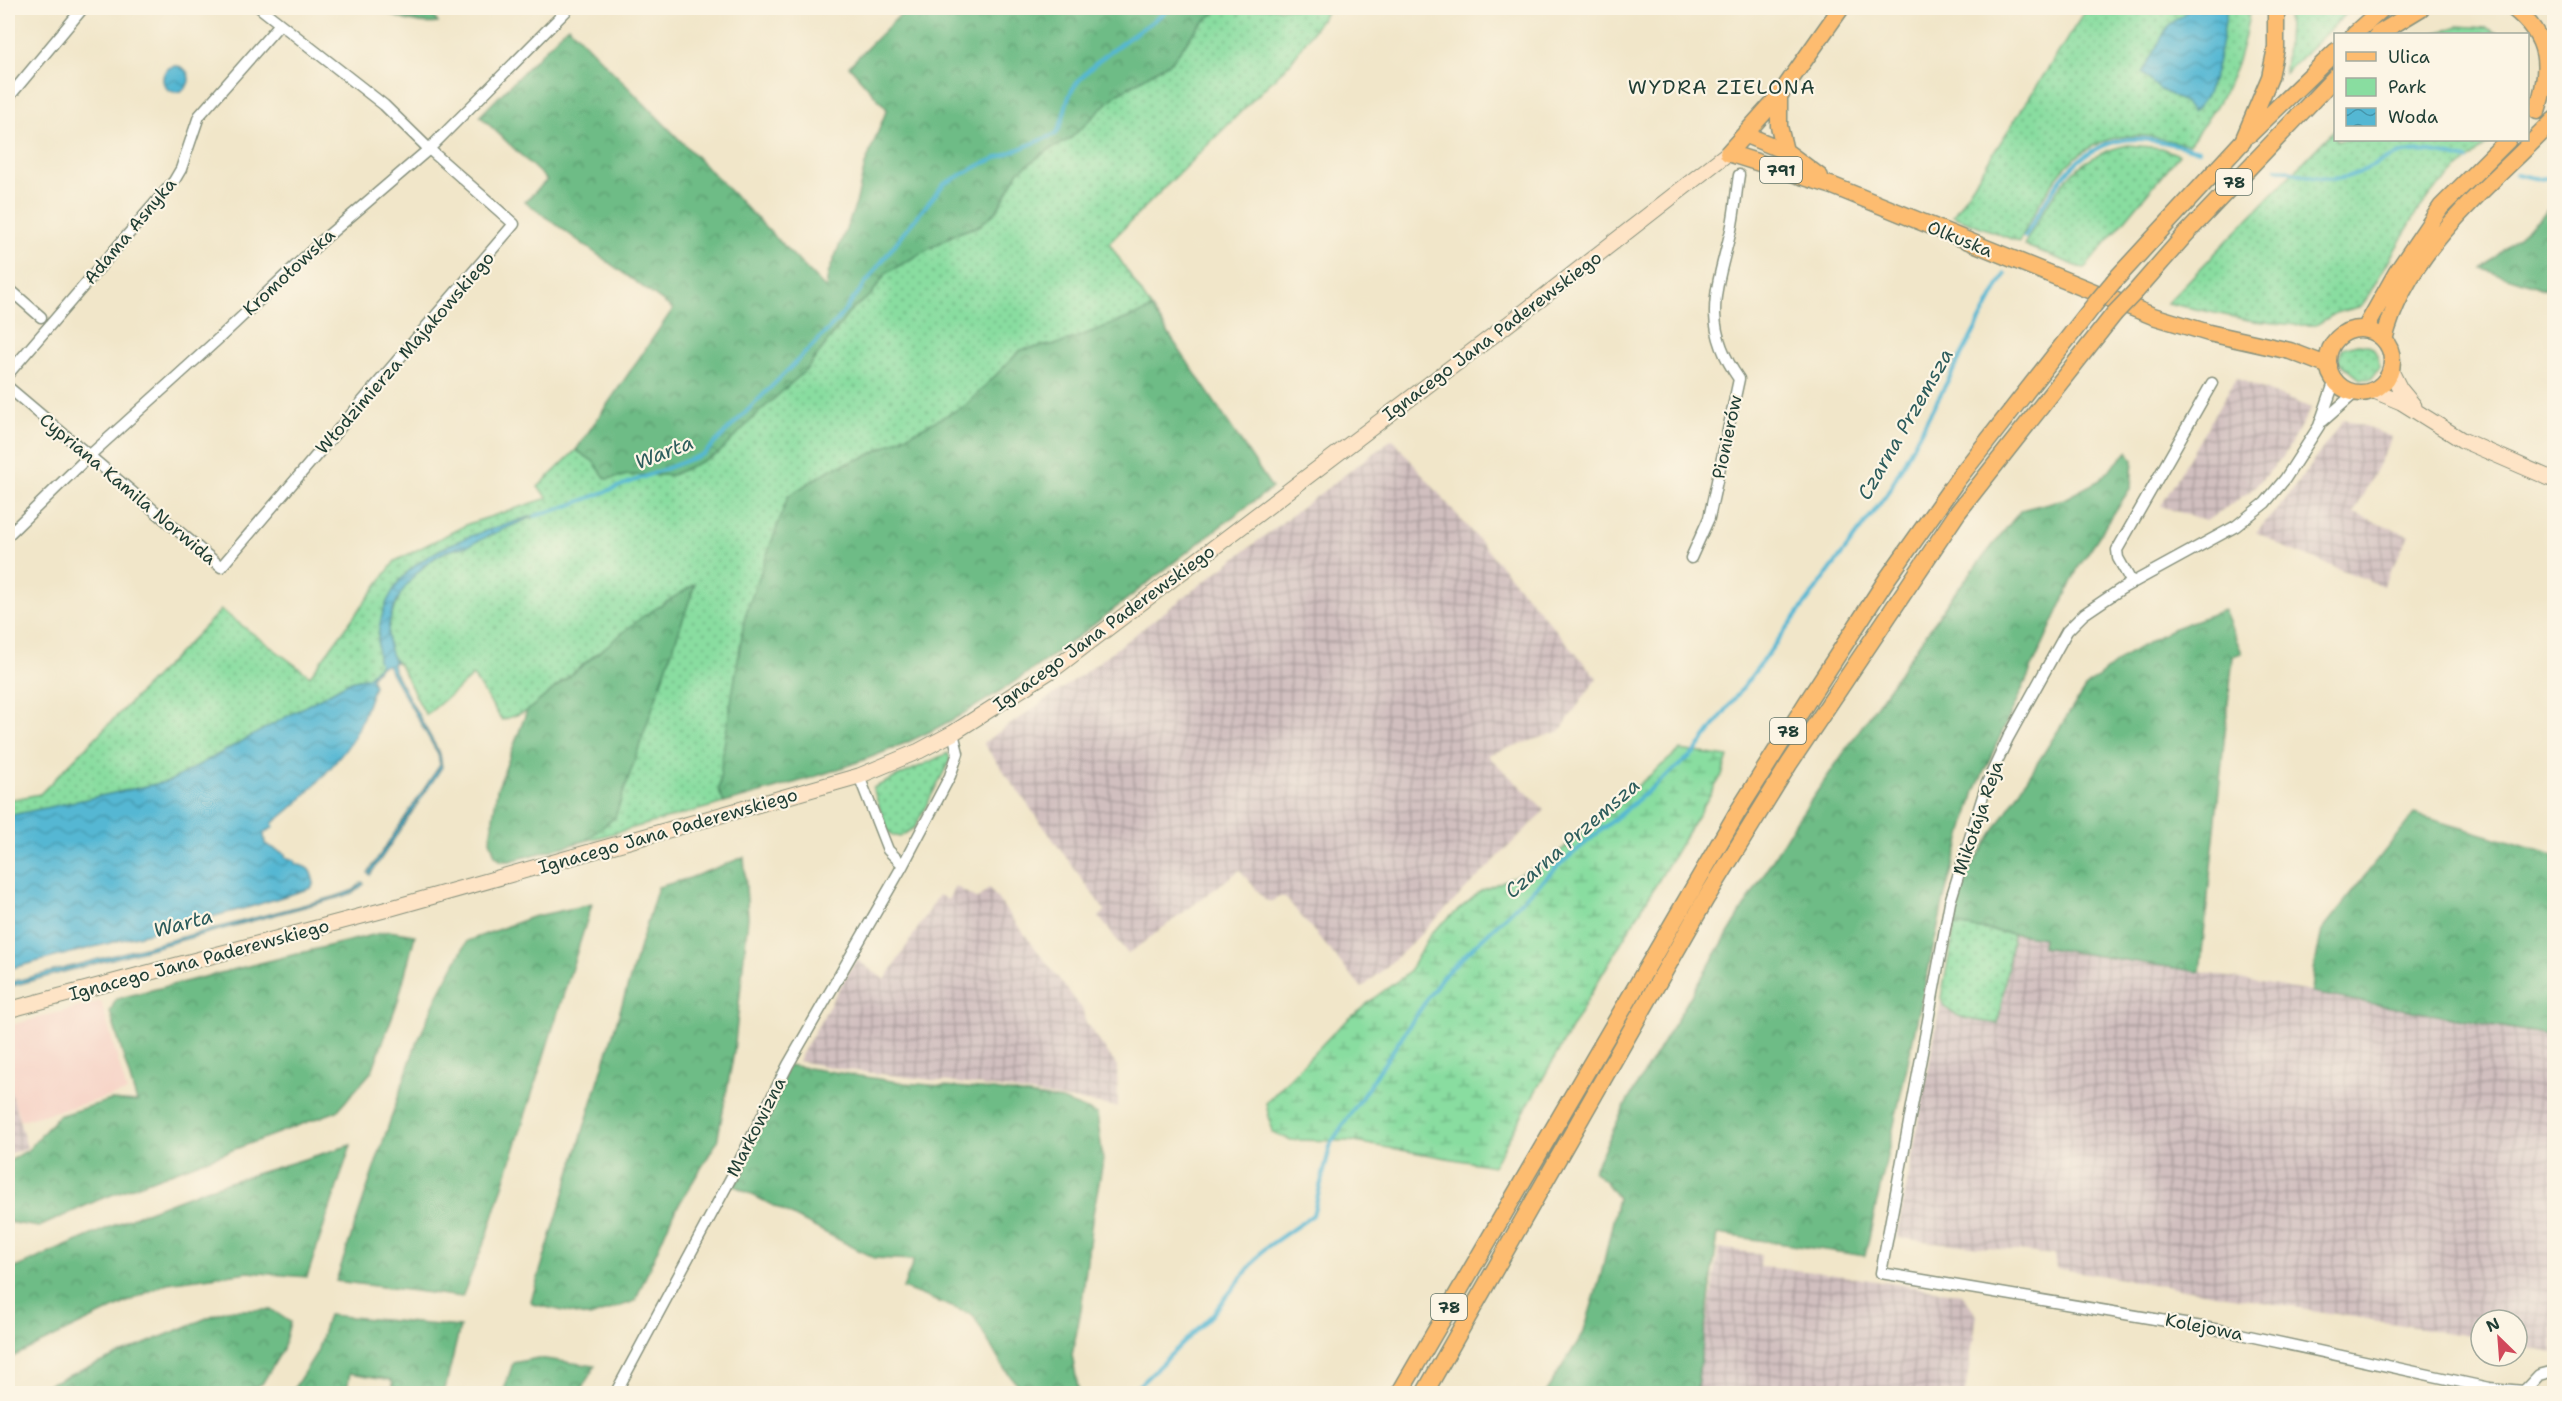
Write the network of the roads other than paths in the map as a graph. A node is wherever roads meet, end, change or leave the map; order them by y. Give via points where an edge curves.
1 (83, 8) edge
2 (260, 8) edge
3 (569, 8) edge
4 (1841, 8) edge
5 (2276, 8) edge
6 (2383, 8) edge
7 (2407, 8) edge
8 (2421, 8) edge
9 (2513, 8) edge
10 (280, 24) junction
11 (2355, 33) edge
12 (2380, 33) edge
13 (2381, 33) edge
14 (2334, 53) edge
15 (2334, 78) edge
16 (2554, 87) edge
17 (1779, 96) junction
18 (8, 98) edge
19 (2532, 116) edge
20 (2554, 120) edge
21 (1746, 135) junction
22 (2243, 141) junction
23 (2507, 141) edge
24 (429, 149) junction
25 (1785, 151) junction
26 (1728, 153) junction
27 (1739, 175) dead end
28 (1833, 186) junction
29 (8, 288) edge
30 (2091, 298) junction
31 (41, 317) dead end
32 (2365, 329) junction
33 (2384, 340) junction
34 (2334, 343) junction
35 (2269, 345) junction
36 (2390, 369) junction
37 (2332, 373) junction
38 (8, 374) edge
39 (2212, 383) dead end
40 (8, 387) edge
41 (2364, 391) junction
42 (2422, 415) junction
43 (2319, 426) junction
44 (88, 456) junction
45 (2554, 480) edge
46 (8, 535) edge
47 (1690, 558) dead end
48 (221, 567) joint
49 (2132, 583) junction
50 (953, 733) junction
51 (859, 776) junction
52 (903, 865) junction
53 (8, 1010) edge
54 (1881, 1273) joint
55 (2554, 1371) edge
56 (615, 1394) edge
57 (1399, 1394) edge
58 (1424, 1394) edge

1 - 18 street
2 - 10 street
3 - 24 street, Kromołowska
4 - 17 main road, Ignacego Jana Paderewskiego
5 - 22 main road via 2276,48 2270,77
6 - 11 main road
7 - 12 main road
8 - 13 main road
9 - 19 main road via 2536,30 2546,55 2546,78
10 - 24 street via 384,105
10 - 38 street, Adama Asnyka via 199,116 174,181
14 - 22 main road, 78
15 - 58 main road, 78, bridge via 2114,314 1958,512 1808,735 1705,900
16 - 19 main road
17 - 21 main road, Ignacego Jana Paderewskiego
17 - 25 main road via 1779,126
20 - 33 main road via 2434,244 2410,277
21 - 25 main road, Olkuska / 791
21 - 26 main road, Ignacego Jana Paderewskiego
22 - 30 main road, 78, bridge via 2114,281
23 - 32 main road via 2435,215
24 - 44 street, Kromołowska via 324,239
24 - 48 street, Włodzimierza Majakowskiego via 514,224
25 - 28 main road, Olkuska
26 - 28 main road, Olkuska / 791
26 - 50 main road, Ignacego Jana Paderewskiego via 1118,621 1024,689
27 - 47 street, Pionierów via 1714,308 1718,339 1739,379 1709,518
28 - 30 main road, Olkuska
29 - 31 street
30 - 35 main road, Olkuska via 2209,333
30 - 57 main road, 78 via 1887,579 1807,702 1737,813
32 - 33 main road
32 - 34 main road via 2342,334
33 - 36 main road via 2391,356
34 - 35 main road
34 - 37 main road via 2330,351
35 - 37 main road via 2311,358
36 - 41 main road via 2381,384
36 - 42 main road via 2400,389
37 - 41 main road via 2343,387
37 - 43 street, Mikołaja Reja
39 - 49 street via 2117,550
40 - 44 street, Cypriana Kamila Norwida
41 - 42 main road via 2401,402
41 - 43 street, Mikołaja Reja via 2346,398
42 - 45 main road via 2462,440
43 - 49 street, Mikołaja Reja via 2285,480 2252,515
44 - 46 street, Kromołowska
44 - 48 street, Cypriana Kamila Norwida
49 - 54 street, Mikołaja Reja via 2084,614 2067,631 1987,783 1950,902
50 - 51 main road, Ignacego Jana Paderewskiego
50 - 52 street, Markowizna via 957,761
51 - 52 street via 888,850
51 - 53 main road, Ignacego Jana Paderewskiego via 399,906
52 - 56 street, Markowizna via 788,1065
54 - 55 street, Kolejowa via 2226,1331 2489,1388 2524,1391 2539,1374

